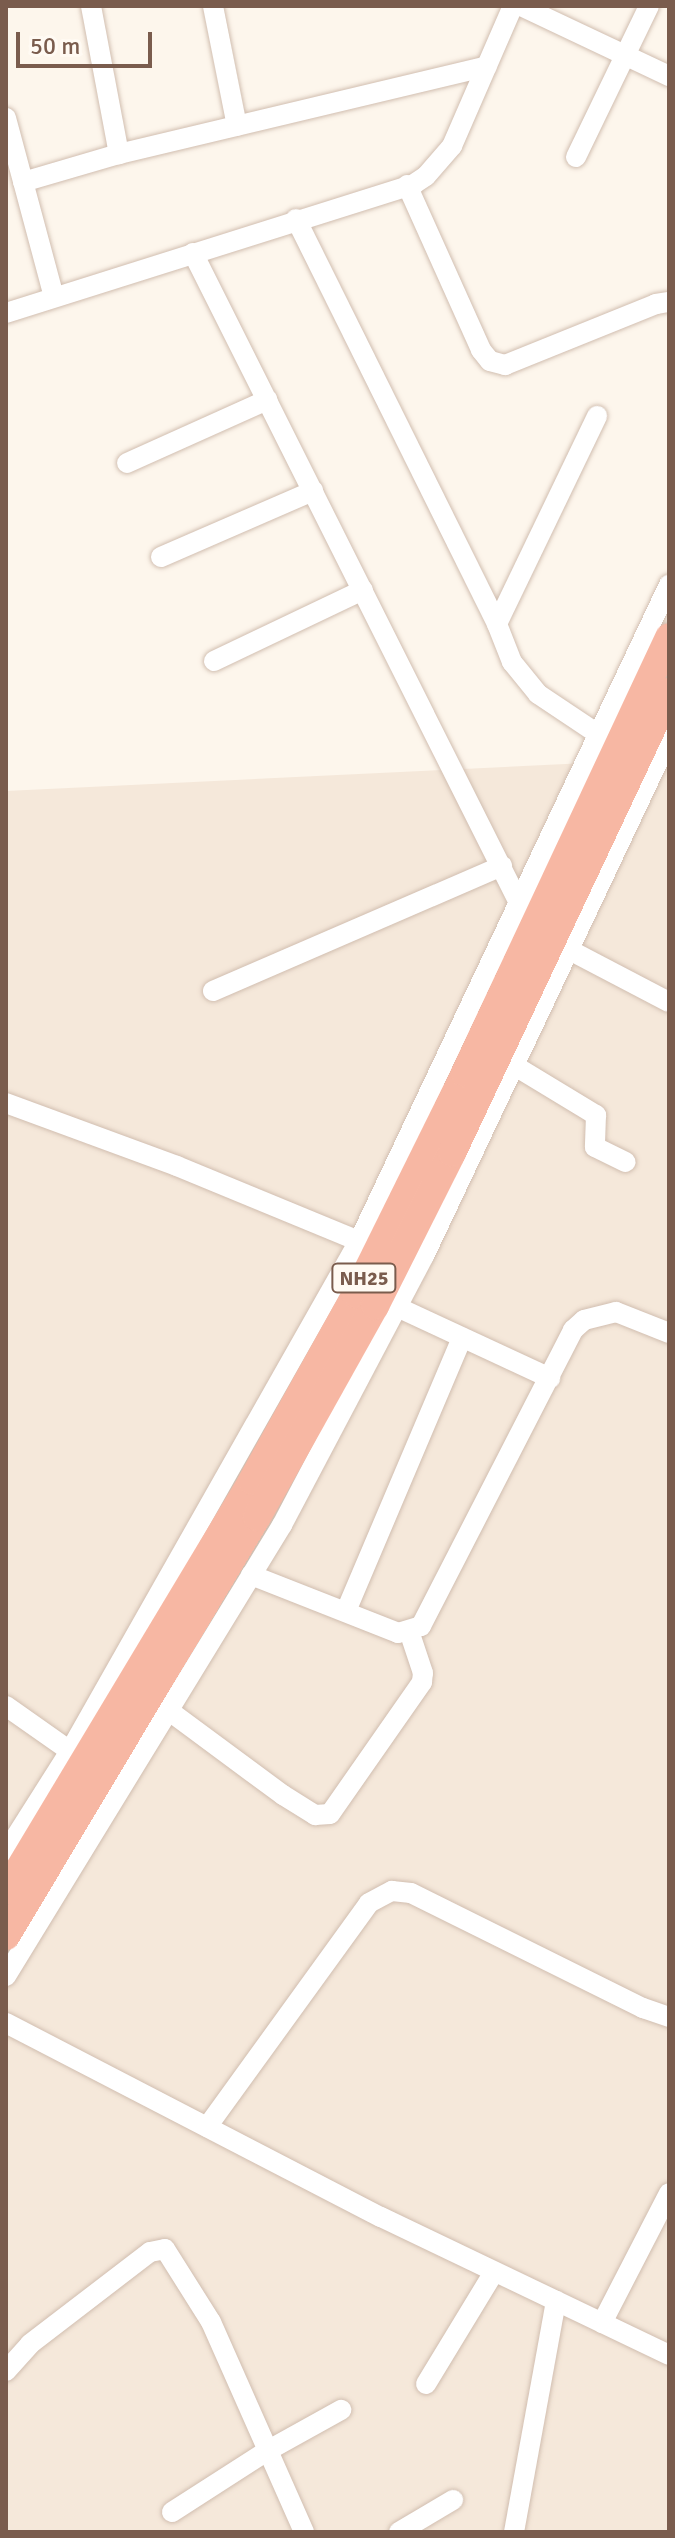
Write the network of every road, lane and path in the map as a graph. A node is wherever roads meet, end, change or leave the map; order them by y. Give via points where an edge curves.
1 (91, 6) edge
2 (213, 6) edge
3 (513, 6) edge
4 (521, 6) edge
5 (649, 6) edge
6 (627, 56) junction
7 (487, 66) junction
8 (669, 76) edge
9 (6, 118) edge
10 (237, 126) junction
11 (119, 154) junction
12 (576, 157) dead end
13 (23, 182) junction
14 (407, 185) junction
15 (296, 219) junction
16 (193, 253) junction
17 (54, 297) junction
18 (669, 302) edge
19 (6, 313) edge
20 (267, 400) junction
21 (597, 416) dead end
22 (127, 463) dead end
23 (313, 491) junction
24 (161, 557) dead end
25 (669, 585) edge
26 (363, 590) junction
27 (497, 624) junction
28 (669, 637) edge
29 (214, 661) dead end
30 (669, 692) edge
31 (598, 734) junction
32 (669, 738) edge
33 (502, 866) junction
34 (518, 901) junction
35 (552, 941) junction
36 (213, 991) dead end
37 (669, 1002) edge
38 (515, 1066) junction
39 (7, 1106) edge
40 (626, 1162) dead end
41 (359, 1241) junction
42 (397, 1307) junction
43 (669, 1333) edge
44 (462, 1338) junction
45 (550, 1378) junction
46 (251, 1575) junction
47 (346, 1611) junction
48 (409, 1631) junction
49 (6, 1706) edge
50 (168, 1710) junction
51 (70, 1751) junction
52 (6, 1852) edge
53 (6, 1891) edge
54 (6, 1936) edge
55 (6, 1976) edge
56 (669, 2017) edge
57 (6, 2023) edge
58 (207, 2127) junction
59 (669, 2193) edge
60 (494, 2272) junction
61 (556, 2301) junction
62 (602, 2323) junction
63 (669, 2355) edge
64 (6, 2371) edge
65 (426, 2384) dead end
66 (341, 2410) dead end
67 (267, 2451) junction
68 (453, 2500) dead end
69 (172, 2512) dead end
70 (304, 2532) edge
71 (399, 2532) edge
72 (514, 2532) edge

1 - 11 street
2 - 10 street
3 - 7 street
4 - 6 street
5 - 6 street
6 - 8 street
6 - 12 street
7 - 10 street
7 - 14 street via 452,146 440,163
9 - 13 street
10 - 11 street
11 - 13 street
13 - 17 street
14 - 15 street
14 - 18 street via 490,361 505,365
15 - 16 street
15 - 27 street
16 - 17 street
16 - 20 street
17 - 19 street
20 - 22 street
20 - 23 street
21 - 27 street
23 - 24 street
23 - 26 street
25 - 31 street
26 - 29 street
26 - 33 street
27 - 31 street via 523,679
28 - 35 highway, NH25
30 - 35 highway, NH25
31 - 34 street
32 - 35 street
33 - 34 street
33 - 36 street
34 - 35 street
34 - 41 street
35 - 37 street
35 - 38 street
35 - 53 highway, NH25 via 252,1481
35 - 54 highway, NH25 via 375,1306 257,1517
38 - 40 street via 596,1115 595,1147
38 - 42 street
39 - 41 street via 177,1166
41 - 51 street
42 - 44 street
42 - 46 street
43 - 45 street via 636,1318 603,1313 584,1320 573,1330
44 - 45 street
44 - 47 street
45 - 48 street via 430,1615
46 - 47 street
46 - 50 street
47 - 48 street via 398,1633
48 - 50 street via 422,1682 330,1814 315,1815 283,1795
49 - 51 street
50 - 55 street
51 - 52 street
56 - 58 street via 411,1893 381,1894 369,1903
57 - 58 street
58 - 60 street
59 - 62 street
60 - 61 street
60 - 65 street
61 - 62 street
61 - 72 street
62 - 63 street
64 - 67 street via 21,2352 150,2252 165,2249 211,2322
66 - 67 street
67 - 69 street
67 - 70 street
68 - 71 street

